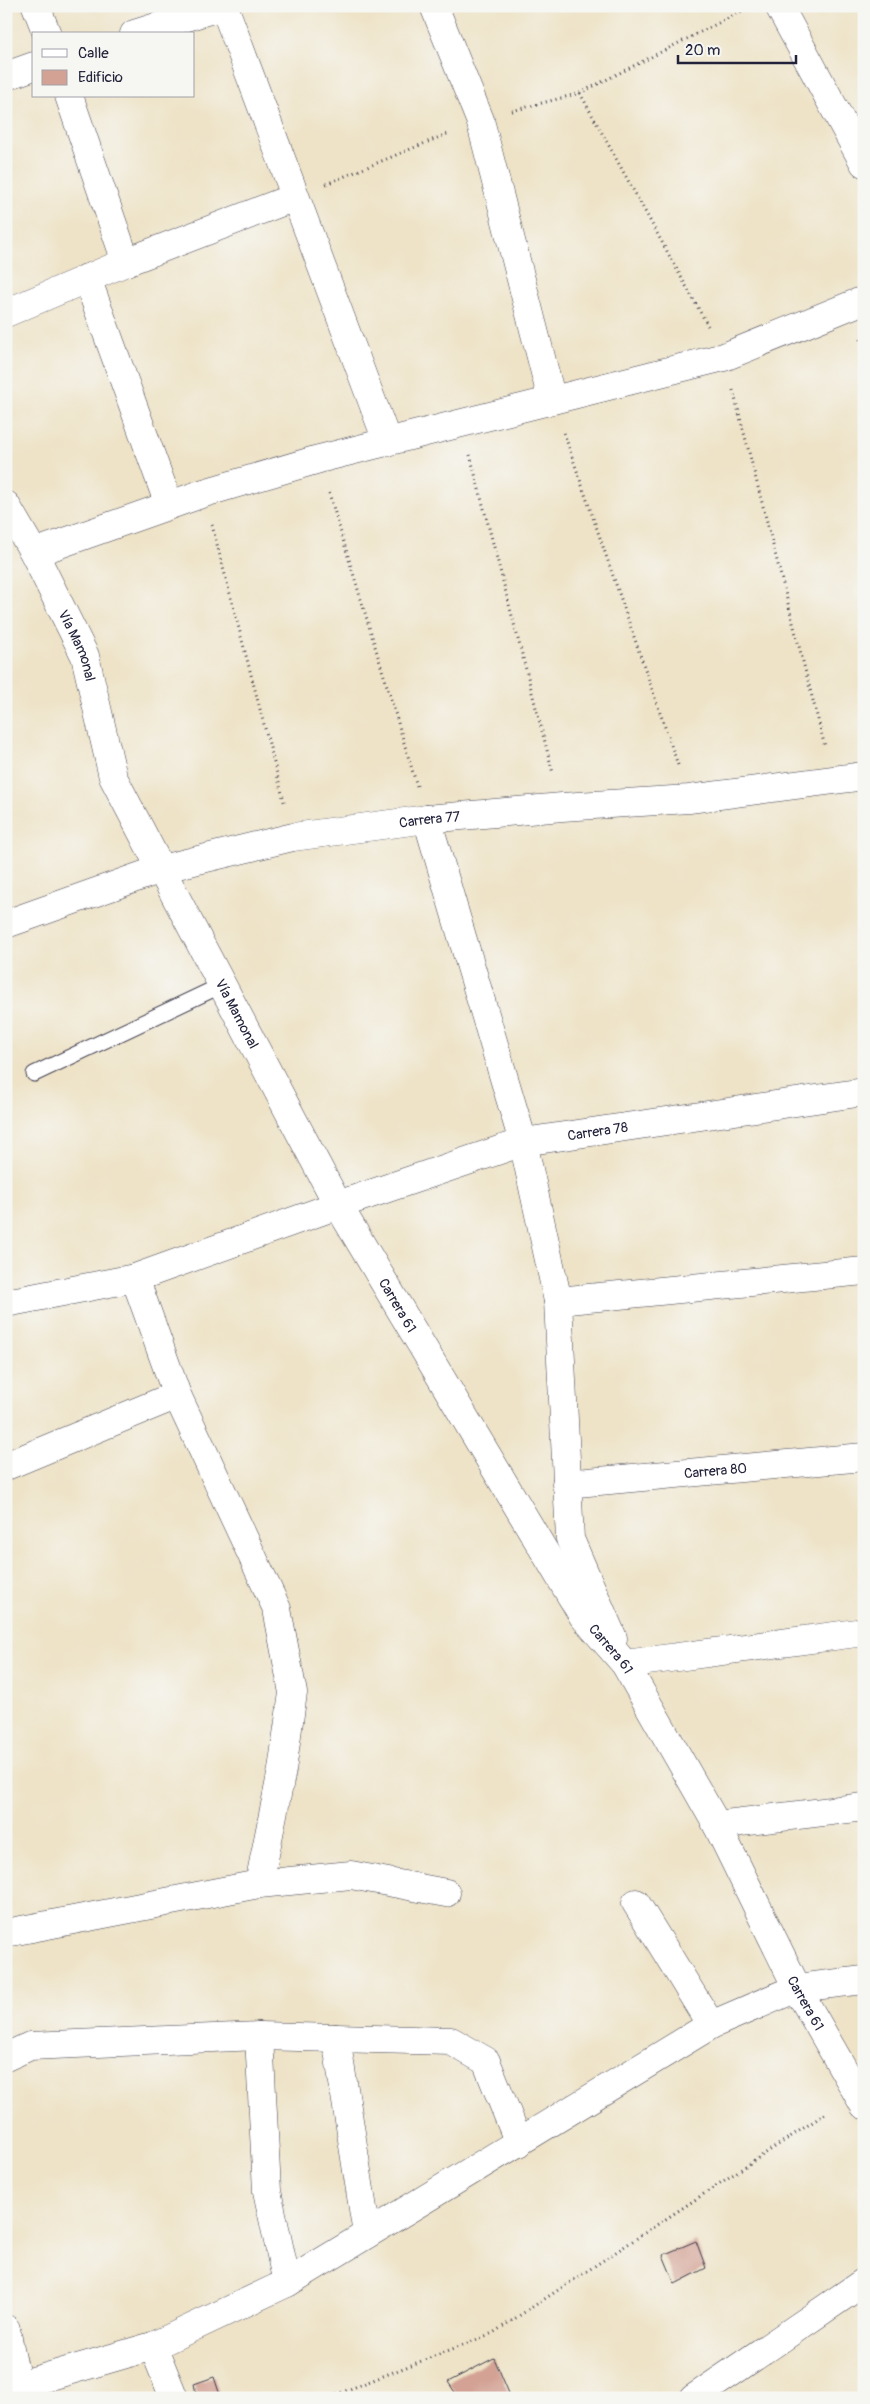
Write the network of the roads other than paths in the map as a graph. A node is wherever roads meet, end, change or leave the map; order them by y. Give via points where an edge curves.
1 (36, 6) edge
2 (223, 6) edge
3 (434, 6) edge
4 (779, 6) edge
5 (46, 32) edge
6 (140, 32) edge
7 (32, 67) edge
8 (6, 76) edge
9 (70, 98) edge
10 (864, 163) edge
11 (295, 197) junction
12 (126, 262) junction
13 (87, 278) junction
14 (864, 300) edge
15 (6, 314) edge
16 (552, 400) junction
17 (387, 441) junction
18 (170, 504) junction
19 (6, 505) edge
20 (34, 553) junction
21 (864, 776) edge
22 (427, 819) junction
23 (161, 869) junction
24 (9, 919) edge
25 (222, 985) junction
26 (34, 1074) dead end
27 (864, 1092) edge
28 (523, 1142) junction
29 (338, 1205) junction
30 (864, 1271) edge
31 (135, 1278) junction
32 (558, 1301) junction
33 (6, 1303) edge
34 (177, 1395) junction
35 (864, 1457) edge
36 (6, 1466) edge
37 (566, 1484) junction
38 (864, 1632) edge
39 (625, 1664) junction
40 (864, 1807) edge
41 (717, 1825) junction
42 (259, 1884) junction
43 (446, 1892) dead end
44 (636, 1903) dead end
45 (6, 1933) edge
46 (864, 1980) edge
47 (797, 1988) junction
48 (711, 2025) junction
49 (259, 2036) junction
50 (336, 2038) junction
51 (6, 2057) edge
52 (860, 2099) edge
53 (520, 2142) junction
54 (367, 2234) junction
55 (864, 2282) edge
56 (287, 2283) junction
57 (6, 2329) edge
58 (153, 2346) junction
59 (12, 2388) edge
60 (174, 2398) edge
61 (694, 2398) edge

1 - 5 street
2 - 6 street
2 - 11 street
3 - 16 street via 480,120
4 - 10 street
7 - 8 street
9 - 12 street
11 - 12 street
11 - 17 street
12 - 13 street
13 - 15 street
13 - 18 street
14 - 16 street via 724,357
16 - 17 street
17 - 18 street via 319,458
18 - 20 street
19 - 20 street, Vía Mamonal
20 - 23 street, Vía Mamonal via 84,656 114,776
21 - 22 street, Carrera 77 via 689,799
22 - 23 street, Carrera 77 via 293,837
22 - 28 street
23 - 24 street, Carrera 77
23 - 25 street, Vía Mamonal
25 - 26 lane
25 - 29 street, Vía Mamonal
27 - 28 street, Carrera 78
28 - 29 street, Carrera 78
28 - 32 street
29 - 31 street
29 - 39 street, Carrera 61 via 584,1616
30 - 32 street
31 - 33 street
31 - 34 street
32 - 37 street
34 - 36 street
34 - 42 street via 277,1609 293,1693 282,1770
35 - 37 street, Carrera 80
37 - 39 street via 570,1538
38 - 39 street
39 - 41 street, Carrera 61
40 - 41 street
41 - 47 street, Carrera 61
42 - 43 street via 351,1875
42 - 45 street
44 - 48 street
46 - 47 street
47 - 48 street
47 - 52 street, Carrera 61
48 - 53 street
49 - 50 street
49 - 51 street via 30,2046
49 - 56 street via 267,2191
50 - 53 street via 451,2041 486,2061
50 - 54 street
53 - 54 street
54 - 56 street
55 - 61 street
56 - 58 street
57 - 59 street
58 - 59 street
58 - 60 street

